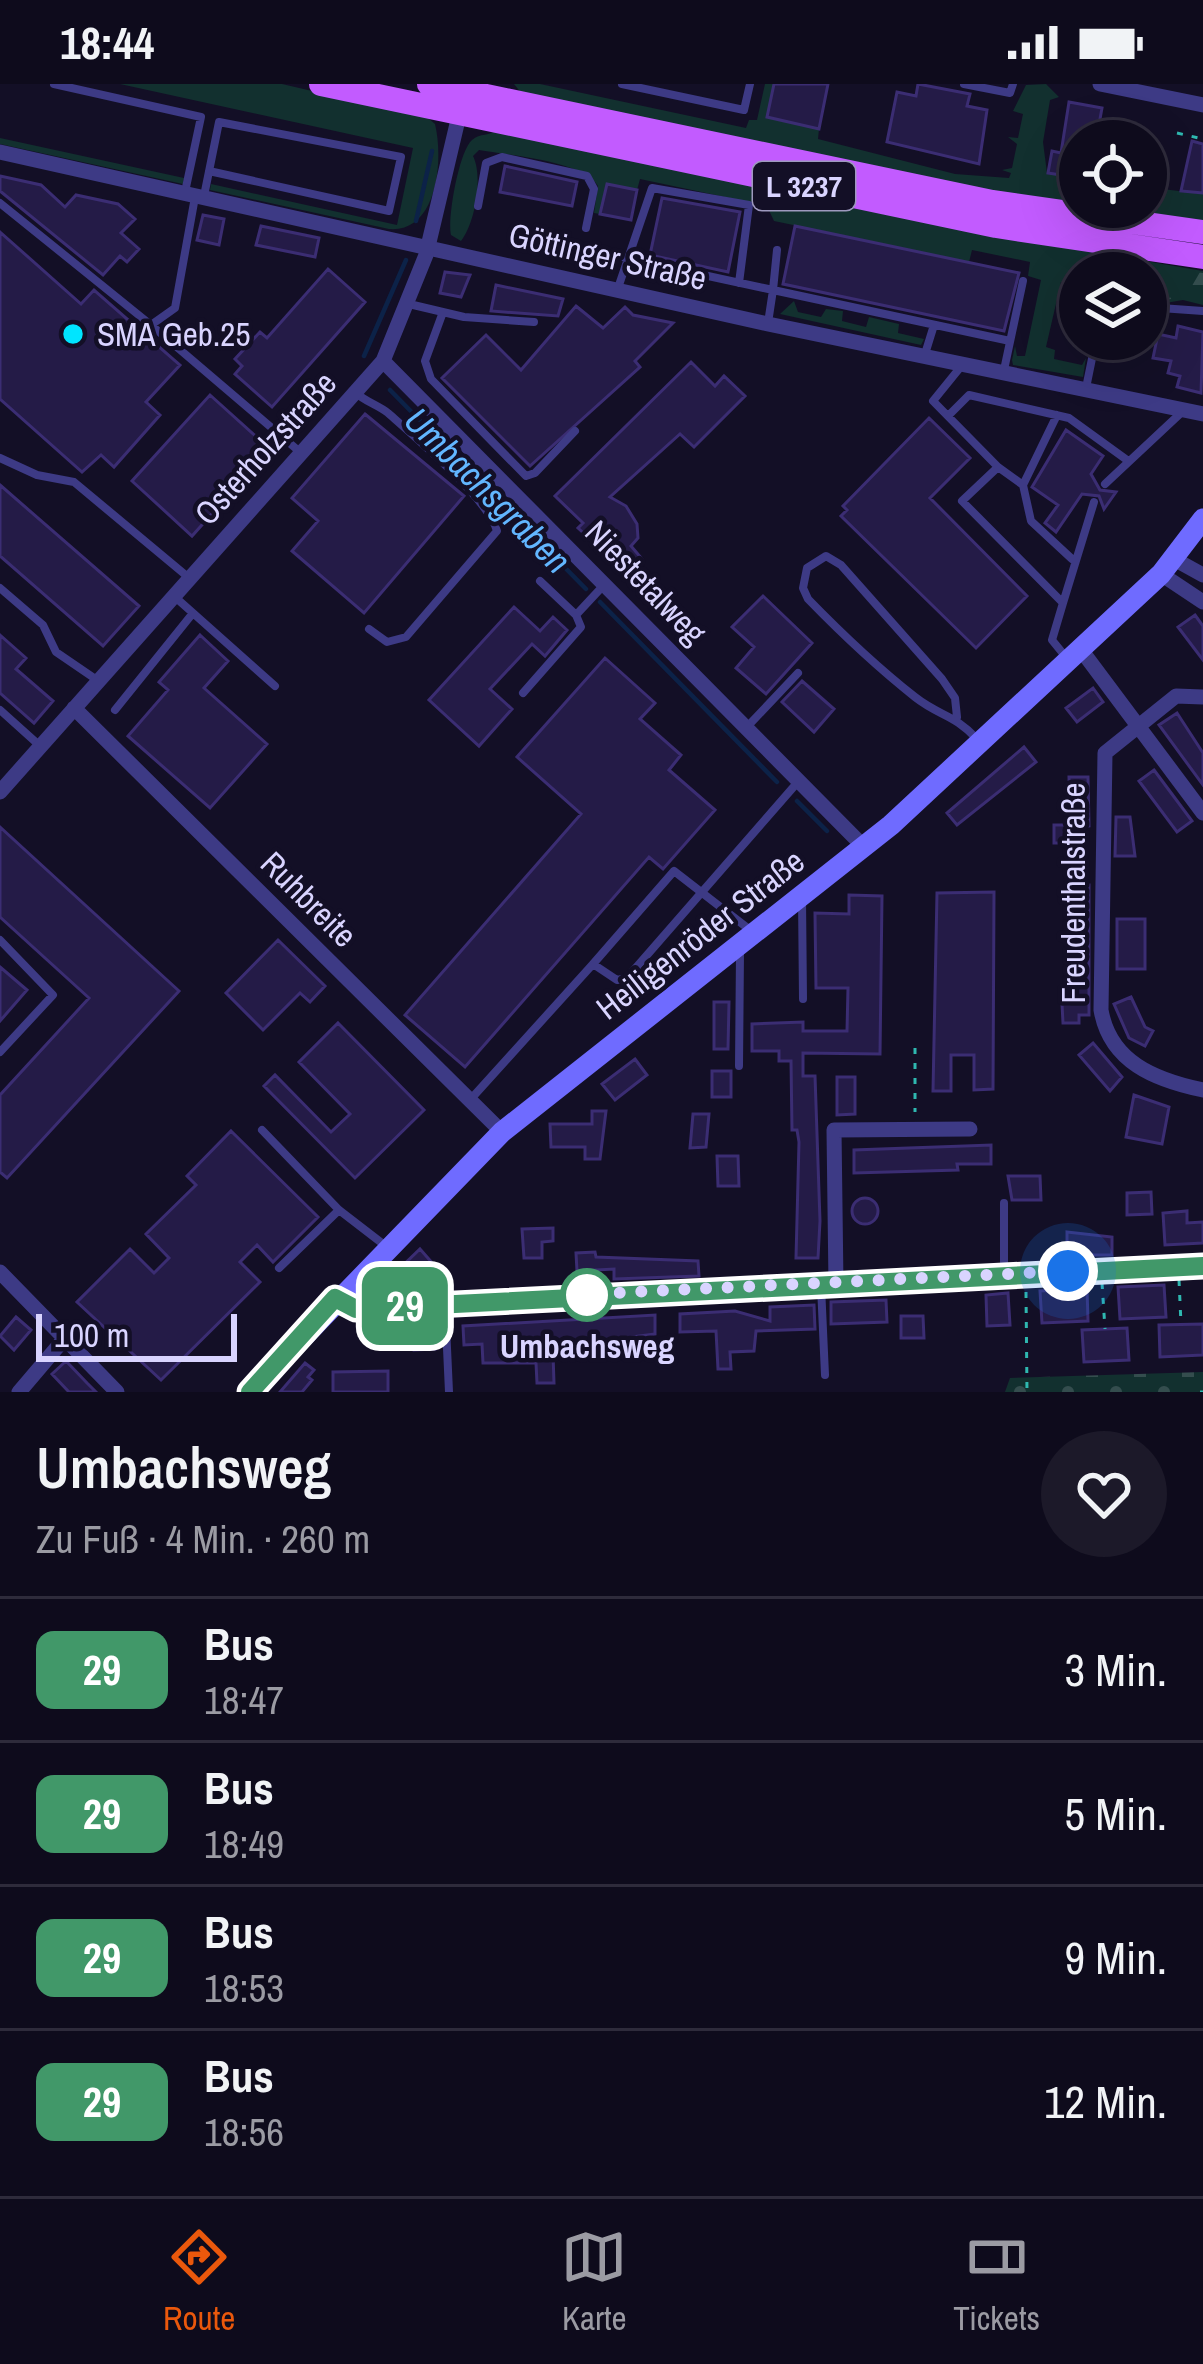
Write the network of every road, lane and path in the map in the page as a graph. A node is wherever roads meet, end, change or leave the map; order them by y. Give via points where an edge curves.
1 (54, 84) edge
2 (321, 84) edge
3 (429, 84) edge
4 (622, 84) edge
5 (750, 84) edge
6 (964, 84) edge
7 (1012, 84) edge
8 (1100, 84) edge
9 (463, 96) edge
10 (1203, 105) edge
11 (1177, 133) dead end
12 (1203, 139) edge
13 (0, 152) edge
14 (209, 171) junction
15 (194, 196) junction
16 (0, 203) edge
17 (478, 206) dead end
18 (586, 228) dead end
19 (1203, 232) edge
20 (428, 246) junction
21 (777, 250) dead end
22 (1203, 257) edge
23 (626, 258) junction
24 (1024, 281) dead end
25 (739, 283) junction
26 (618, 289) junction
27 (773, 290) junction
28 (409, 304) junction
29 (1167, 308) edge
30 (1203, 311) edge
31 (443, 312) junction
32 (534, 322) dead end
33 (768, 324) junction
34 (151, 325) junction
35 (934, 325) junction
36 (1010, 341) junction
37 (925, 356) junction
38 (1091, 360) edge
39 (383, 361) junction
40 (963, 364) junction
41 (1004, 371) junction
42 (1085, 390) junction
43 (355, 392) junction
44 (1184, 410) junction
45 (1203, 414) edge
46 (1057, 415) junction
47 (948, 416) junction
48 (575, 431) dead end
49 (301, 453) junction
50 (0, 458) edge
51 (1127, 460) junction
52 (998, 466) junction
53 (1105, 484) dead end
54 (1023, 485) junction
55 (1094, 502) dead end
56 (1203, 519) edge
57 (1072, 559) junction
58 (1168, 566) junction
59 (1202, 574) edge
60 (189, 578) junction
61 (540, 581) dead end
62 (606, 583) junction
63 (0, 588) edge
64 (1190, 590) junction
65 (173, 596) junction
66 (1203, 602) edge
67 (1063, 603) junction
68 (193, 613) junction
69 (576, 615) junction
70 (369, 628) dead end
71 (1076, 656) junction
72 (798, 673) dead end
73 (98, 681) junction
74 (275, 686) dead end
75 (523, 693) dead end
76 (1203, 698) edge
77 (74, 708) junction
78 (0, 710) edge
79 (116, 710) dead end
80 (957, 717) junction
81 (1139, 725) junction
82 (746, 728) junction
83 (982, 745) junction
84 (40, 746) junction
85 (798, 782) junction
86 (0, 792) edge
87 (1203, 813) edge
88 (864, 847) junction
89 (701, 891) junction
90 (802, 896) junction
91 (747, 939) junction
92 (0, 940) edge
93 (592, 964) junction
94 (803, 999) dead end
95 (915, 1048) dead end
96 (0, 1052) edge
97 (739, 1066) dead end
98 (1203, 1090) edge
99 (470, 1100) junction
100 (916, 1129) junction
101 (262, 1130) dead end
102 (970, 1130) dead end
103 (502, 1132) junction
104 (1004, 1203) dead end
105 (339, 1210) junction
106 (387, 1247) junction
107 (1203, 1265) edge
108 (1178, 1267) junction
109 (279, 1268) dead end
110 (1101, 1270) junction
111 (0, 1272) edge
112 (1026, 1273) junction
113 (1004, 1274) junction
114 (828, 1284) junction
115 (335, 1298) junction
116 (445, 1303) junction
117 (1181, 1324) dead end
118 (1105, 1329) dead end
119 (65, 1339) junction
120 (825, 1375) dead end
121 (19, 1392) edge
122 (117, 1392) edge
123 (250, 1392) edge
124 (448, 1392) edge
125 (1027, 1392) edge

1 - 15 lane via 201,117
2 - 9 main road, L 3237
3 - 9 main road, L 3237
4 - 5 lane via 744,110
6 - 7 lane via 1010,93
8 - 10 street
9 - 19 main road, L 3237 via 1012,206
9 - 20 street, Osterholzstraße
9 - 22 main road, L 3237 via 996,226
11 - 12 path
13 - 15 street, Göttinger Straße
14 - 14 lane via 218,122 400,157 389,211
14 - 15 lane
15 - 20 street, Göttinger Straße
15 - 34 lane via 175,308
16 - 34 lane
17 - 18 lane via 486,163 502,157 586,176 594,189
20 - 26 street, Göttinger Straße
20 - 28 street, Osterholzstraße
21 - 27 lane
23 - 25 lane
23 - 25 lane via 652,188 749,206
23 - 26 lane
24 - 36 lane
25 - 27 lane
26 - 33 street, Göttinger Straße
27 - 33 lane
27 - 35 lane
28 - 31 lane
28 - 39 street, Osterholzstraße
29 - 30 lane
31 - 32 lane
31 - 48 lane via 425,362 431,380 526,476
33 - 37 street, Göttinger Straße
34 - 49 lane
35 - 36 lane
35 - 37 lane
36 - 41 lane
37 - 40 street, Göttinger Straße
38 - 42 lane
39 - 43 street, Osterholzstraße
39 - 62 street, Niestetalweg
40 - 41 street, Göttinger Straße
40 - 47 lane via 933,400
41 - 42 street, Göttinger Straße
42 - 44 street, Göttinger Straße
43 - 49 street, Osterholzstraße
43 - 70 lane via 414,439 497,531 406,637 387,642
44 - 45 street, Göttinger Straße
44 - 51 lane
46 - 47 lane via 969,395
46 - 51 lane
46 - 54 lane
47 - 52 lane
49 - 60 street, Osterholzstraße
50 - 60 lane via 74,482
51 - 53 lane
52 - 54 lane
52 - 67 lane via 962,501
54 - 57 lane via 1031,521
55 - 57 lane
56 - 58 street, Heiligenröder Straße
57 - 67 lane
58 - 59 street
58 - 64 street
58 - 71 street, Heiligenröder Straße
59 - 64 street
60 - 65 street, Osterholzstraße
61 - 69 lane
62 - 69 lane
62 - 82 street, Niestetalweg
63 - 73 lane via 44,625 56,652
64 - 66 street
65 - 68 lane
65 - 73 street, Osterholzstraße
67 - 71 lane via 1052,640
68 - 74 lane
68 - 79 lane
69 - 75 lane via 581,626
71 - 81 street
71 - 83 street, Heiligenröder Straße
72 - 82 lane
73 - 77 street, Osterholzstraße
76 - 81 street, Freudenthalstraße via 1184,692
77 - 84 street, Osterholzstraße
77 - 99 street, Ruhbreite
78 - 84 lane
80 - 80 lane via 919,700 819,611 802,588 807,568 826,556 841,565 942,679
80 - 83 lane
81 - 87 street
81 - 98 street, Freudenthalstraße via 1103,758 1104,1027 1131,1062
82 - 85 street, Niestetalweg
83 - 88 street, Heiligenröder Straße
84 - 86 street, Osterholzstraße
85 - 88 street, Niestetalweg
85 - 89 lane
88 - 90 street, Heiligenröder Straße
89 - 91 lane
89 - 93 lane via 627,978
89 - 93 lane via 674,871
90 - 91 street, Heiligenröder Straße
90 - 94 lane
91 - 97 lane
91 - 103 street, Heiligenröder Straße
92 - 96 lane via 53,995
93 - 99 lane
95 - 100 path
99 - 103 street, Ruhbreite
100 - 102 street
100 - 114 street via 834,1130
101 - 105 lane
103 - 106 street, Heiligenröder Straße
104 - 113 lane
105 - 106 lane
105 - 109 lane
106 - 115 street, Heiligenröder Straße
107 - 108 street
108 - 110 street
108 - 117 path
110 - 112 street
110 - 118 path
111 - 119 street
112 - 113 street
112 - 125 path
113 - 114 street
114 - 116 street
114 - 120 lane
115 - 116 street via 356,1309
115 - 123 street, Heiligenröder Straße
116 - 124 lane
119 - 121 street
119 - 122 street

